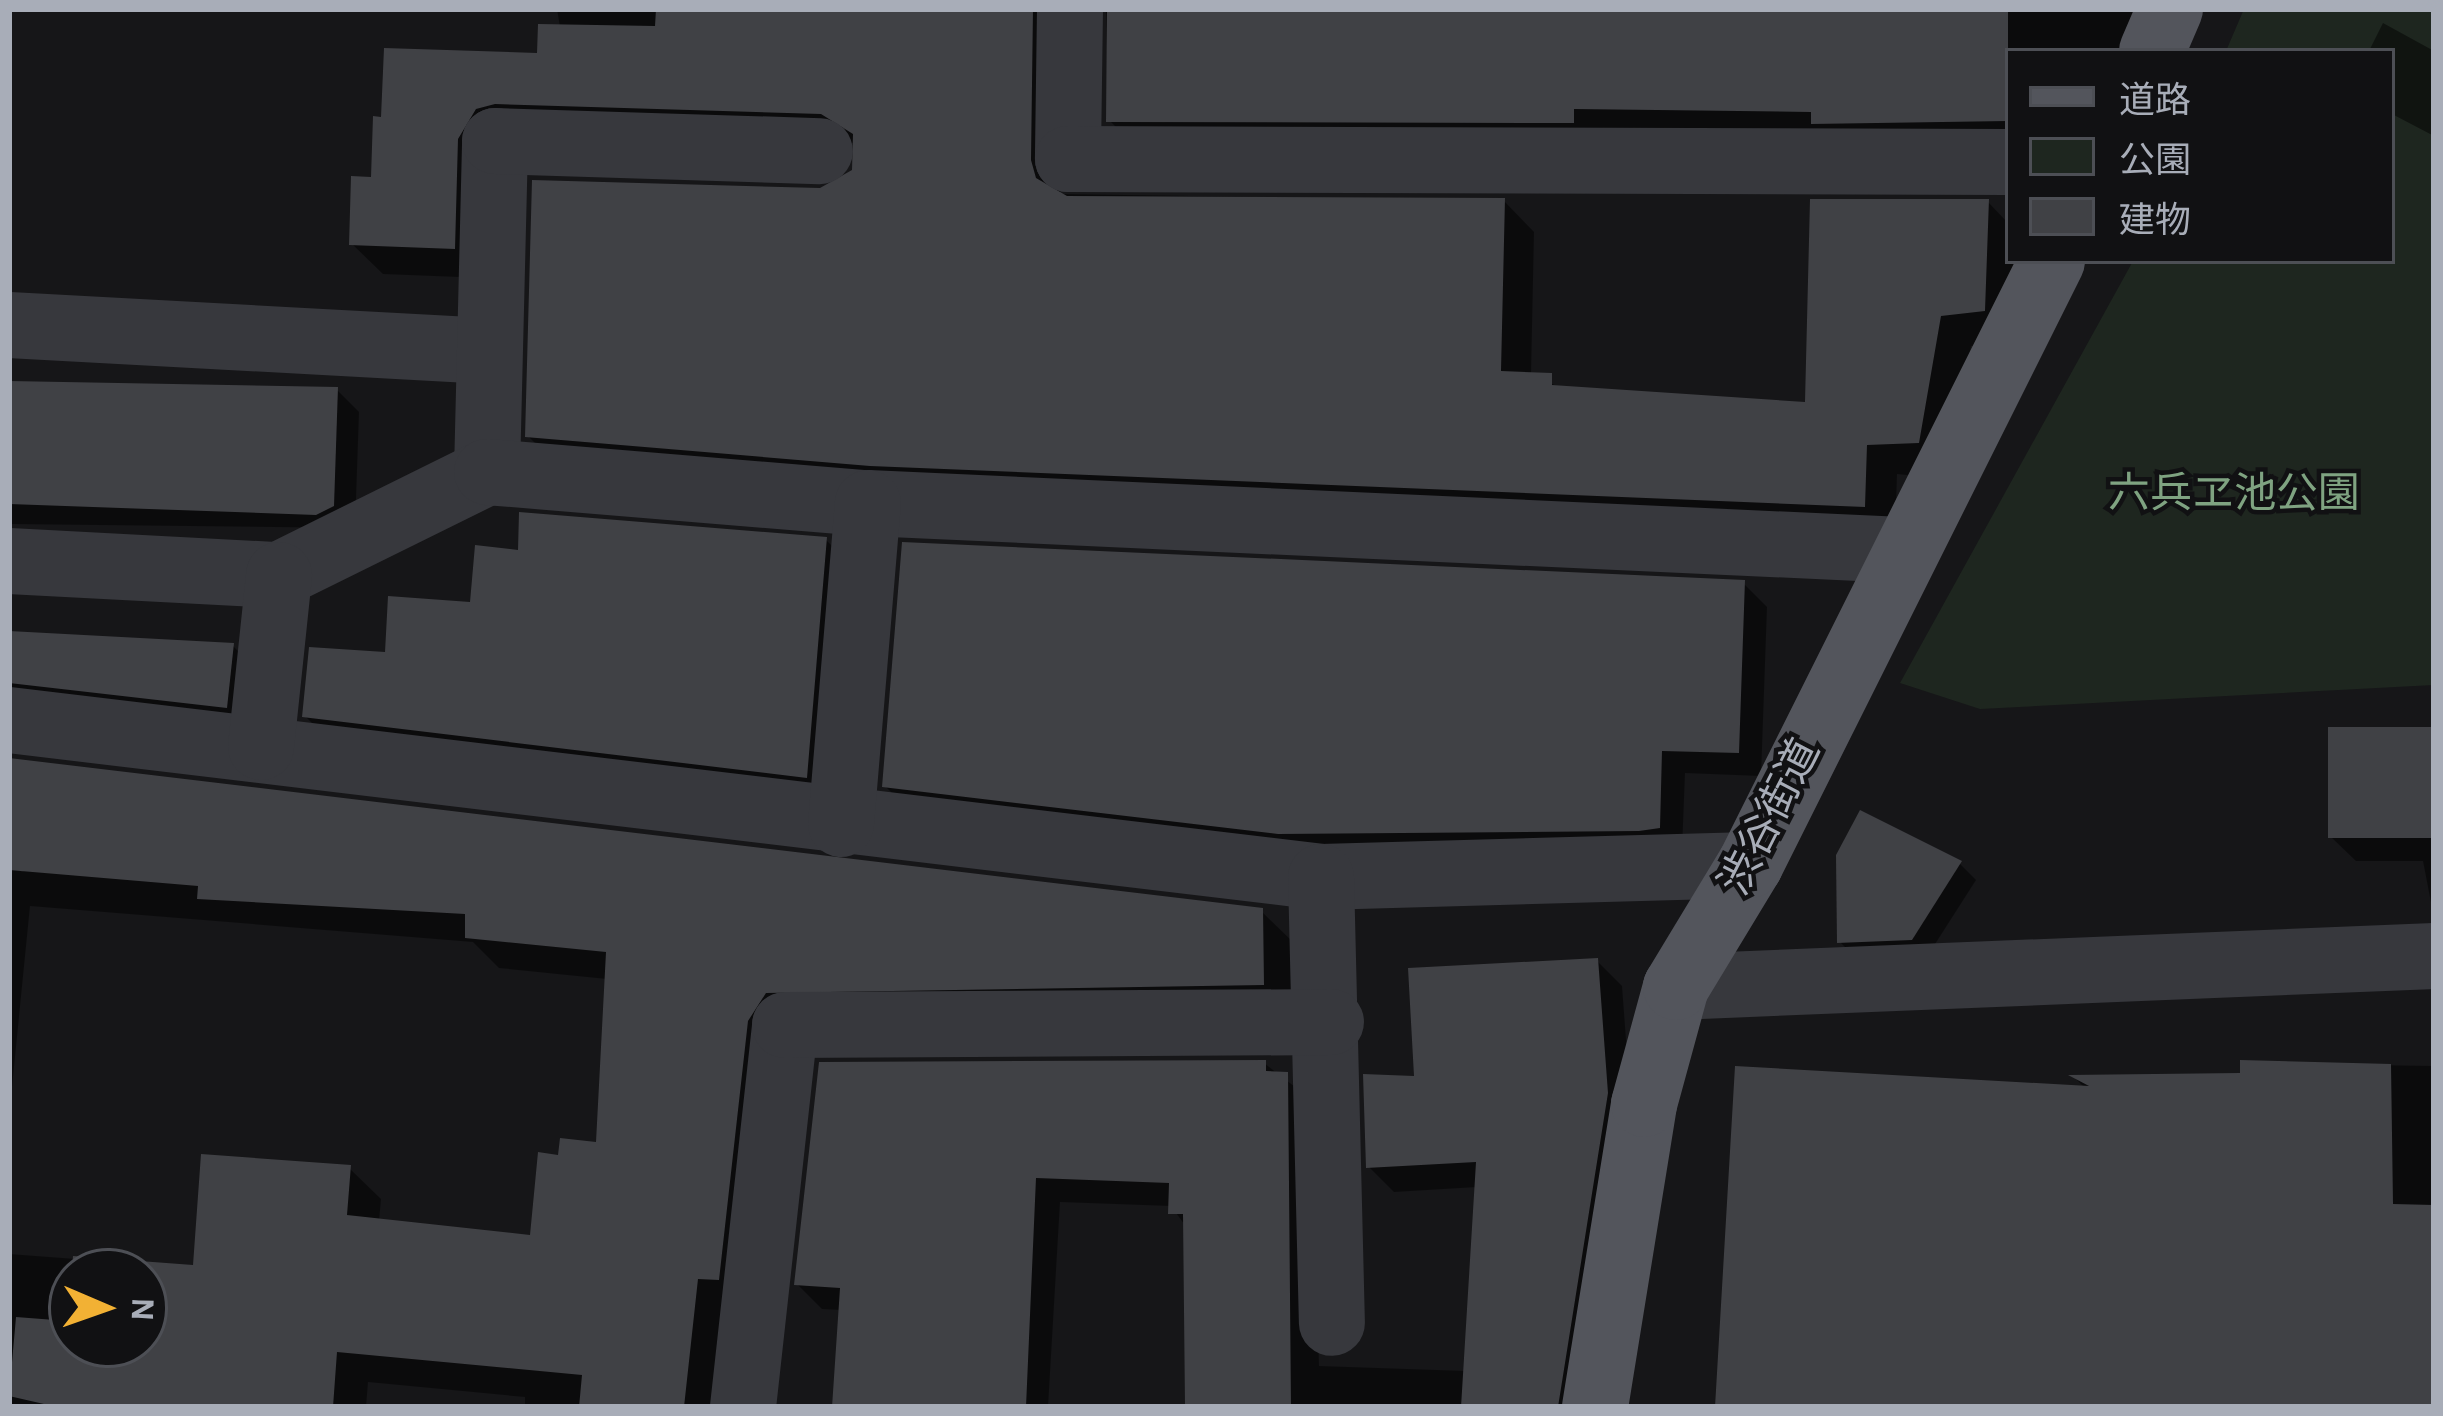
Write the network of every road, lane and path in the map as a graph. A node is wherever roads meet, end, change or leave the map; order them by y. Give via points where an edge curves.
1 (1070, 9) edge
2 (2170, 9) edge
3 (2153, 48) edge
4 (820, 151) dead end
5 (2005, 162) edge
6 (2050, 264) edge
7 (9, 325) edge
8 (488, 351) junction
9 (487, 472) junction
10 (868, 503) junction
11 (1902, 550) junction
12 (9, 561) edge
13 (279, 575) junction
14 (9, 720) edge
15 (261, 747) junction
16 (841, 824) junction
17 (1750, 865) junction
18 (1321, 877) junction
19 (2434, 956) edge
20 (1676, 987) junction
21 (1331, 1022) junction
22 (1332, 1323) dead end
23 (743, 1407) edge
24 (1595, 1407) edge

1 - 5 street via 1068,159
2 - 3 main road
4 - 8 street via 495,141
6 - 11 main road, 渋谷街道
7 - 8 street
8 - 9 street
9 - 10 street
9 - 13 street
10 - 11 street
10 - 16 street
11 - 17 main road, 渋谷街道
12 - 13 street
13 - 15 street
14 - 15 street
15 - 16 street
16 - 18 street
17 - 18 street
17 - 20 main road, 渋谷街道
18 - 21 street
19 - 20 street
20 - 24 main road, 渋谷街道 via 1644,1103
21 - 22 street
21 - 23 street via 785,1025

